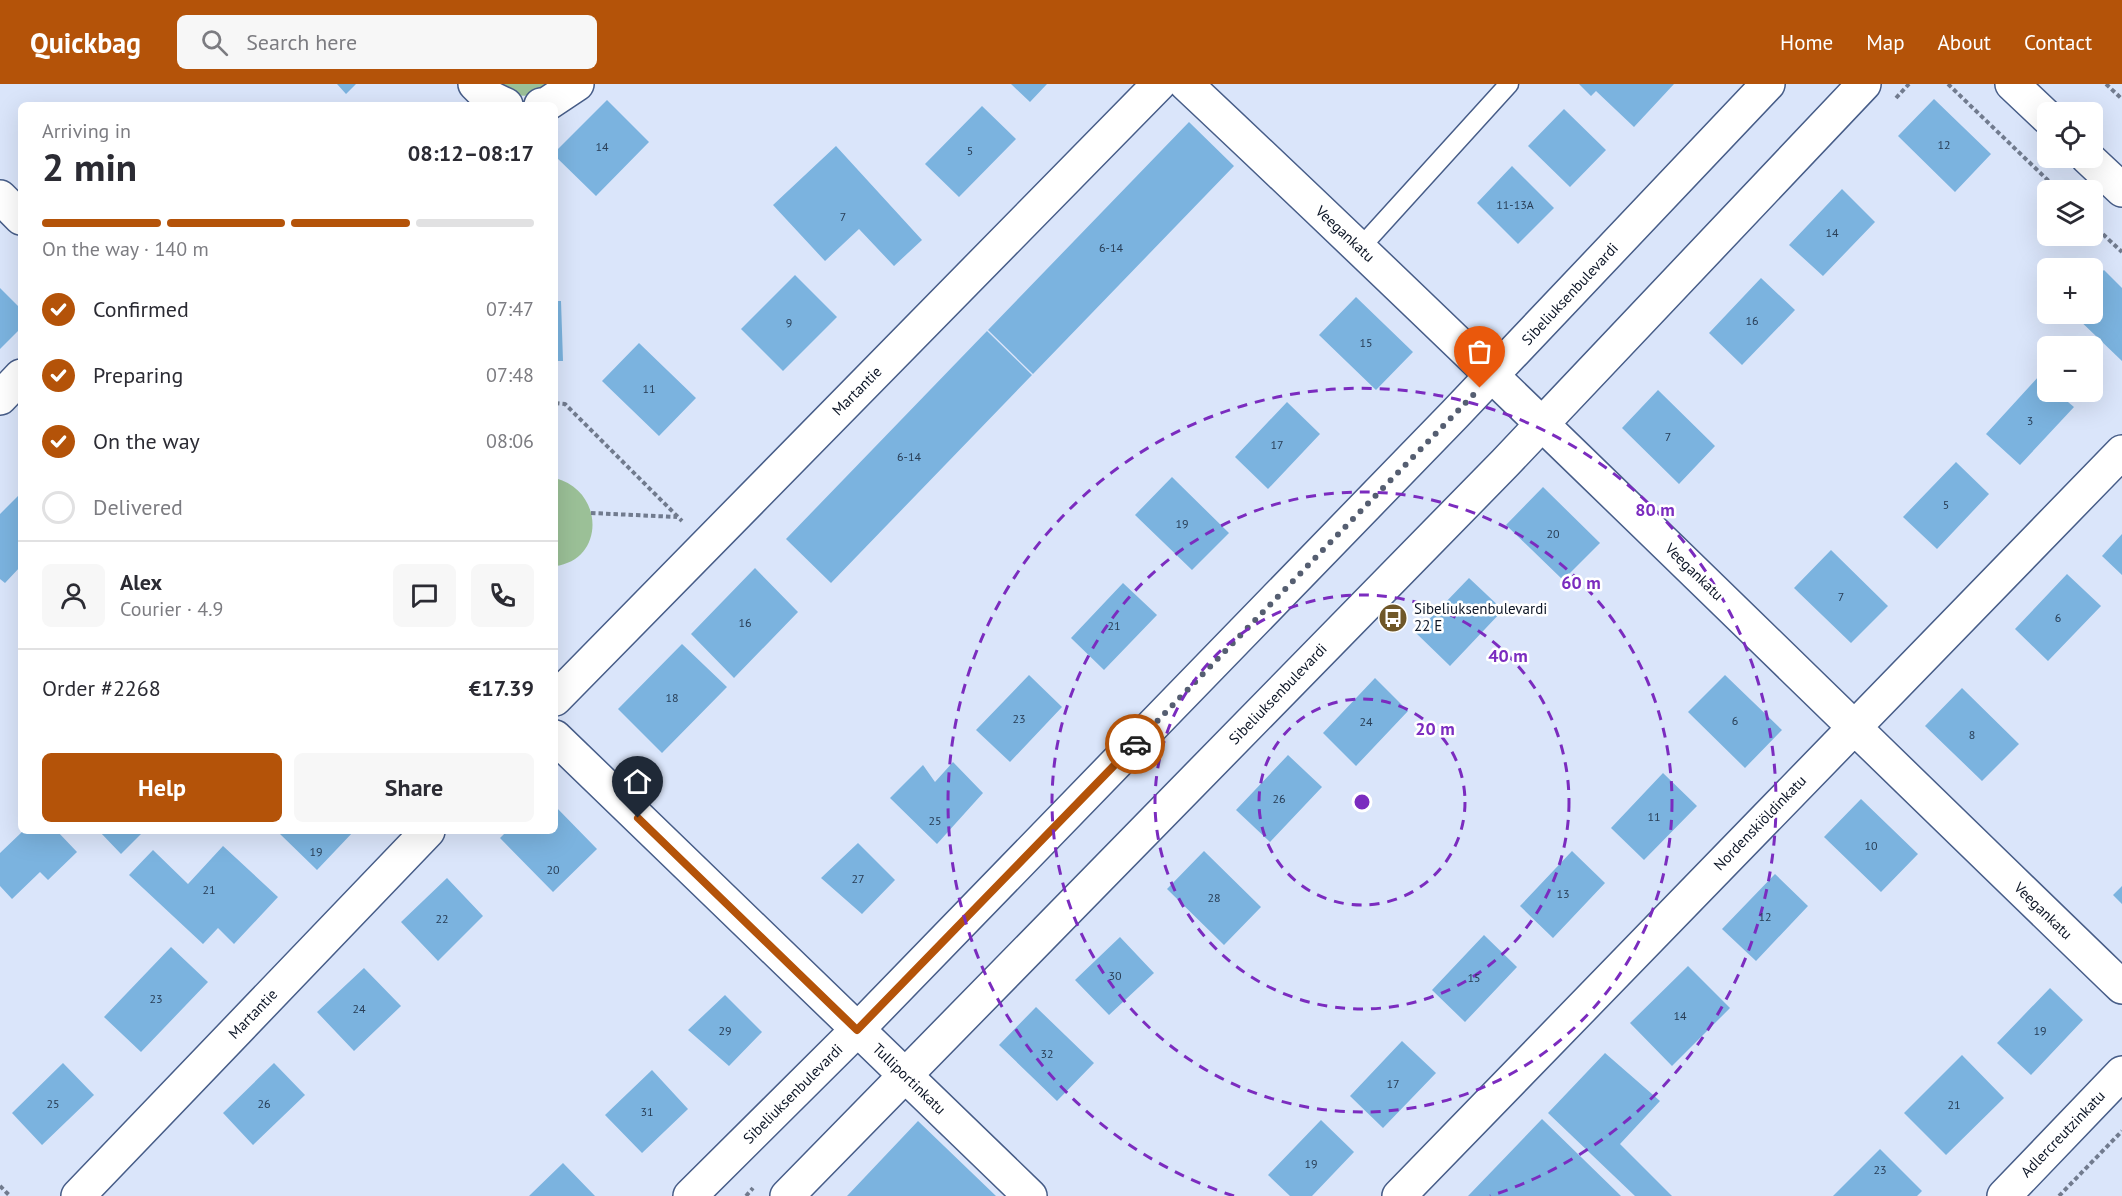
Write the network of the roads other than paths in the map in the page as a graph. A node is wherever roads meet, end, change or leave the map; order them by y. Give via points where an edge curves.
1 (475, 84) edge
2 (577, 84) edge
3 (1159, 84) edge
4 (1186, 84) edge
5 (1509, 84) edge
6 (1768, 84) edge
7 (1864, 84) edge
8 (2012, 84) edge
9 (500, 102) edge
10 (547, 102) edge
11 (2037, 108) edge
12 (2101, 168) edge
13 (2119, 181) edge
14 (0, 197) edge
15 (18, 215) edge
16 (1360, 248) junction
17 (1492, 375) junction
18 (18, 379) edge
19 (0, 398) edge
20 (1542, 425) junction
21 (2122, 452) edge
22 (558, 696) edge
23 (1852, 728) junction
24 (558, 740) edge
25 (425, 834) edge
26 (2122, 987) edge
27 (857, 1030) junction
28 (2122, 1073) edge
29 (904, 1076) junction
30 (78, 1196) edge
31 (690, 1196) edge
32 (787, 1196) edge
33 (1030, 1196) edge
34 (1399, 1196) edge
35 (2004, 1196) edge

1 - 9 street
2 - 10 street
3 - 22 street, Martantie
4 - 16 street, Veegankatu
5 - 16 lane
6 - 17 street, Sibeliuksenbulevardi
7 - 20 street, Sibeliuksenbulevardi
8 - 11 street
12 - 13 street
14 - 15 street
16 - 17 street, Veegankatu
17 - 20 street, Veegankatu
17 - 27 street, Sibeliuksenbulevardi
18 - 19 street
20 - 23 street, Veegankatu
20 - 29 street, Sibeliuksenbulevardi
21 - 23 street, Nordenskiöldinkatu
23 - 26 street, Veegankatu
23 - 34 street, Nordenskiöldinkatu
24 - 27 street, Tulliportinkatu
25 - 30 street, Martantie
27 - 29 street, Tulliportinkatu
27 - 31 street, Sibeliuksenbulevardi
28 - 35 street, Adlercreutzinkatu
29 - 32 street, Sibeliuksenbulevardi
29 - 33 street, Tulliportinkatu

